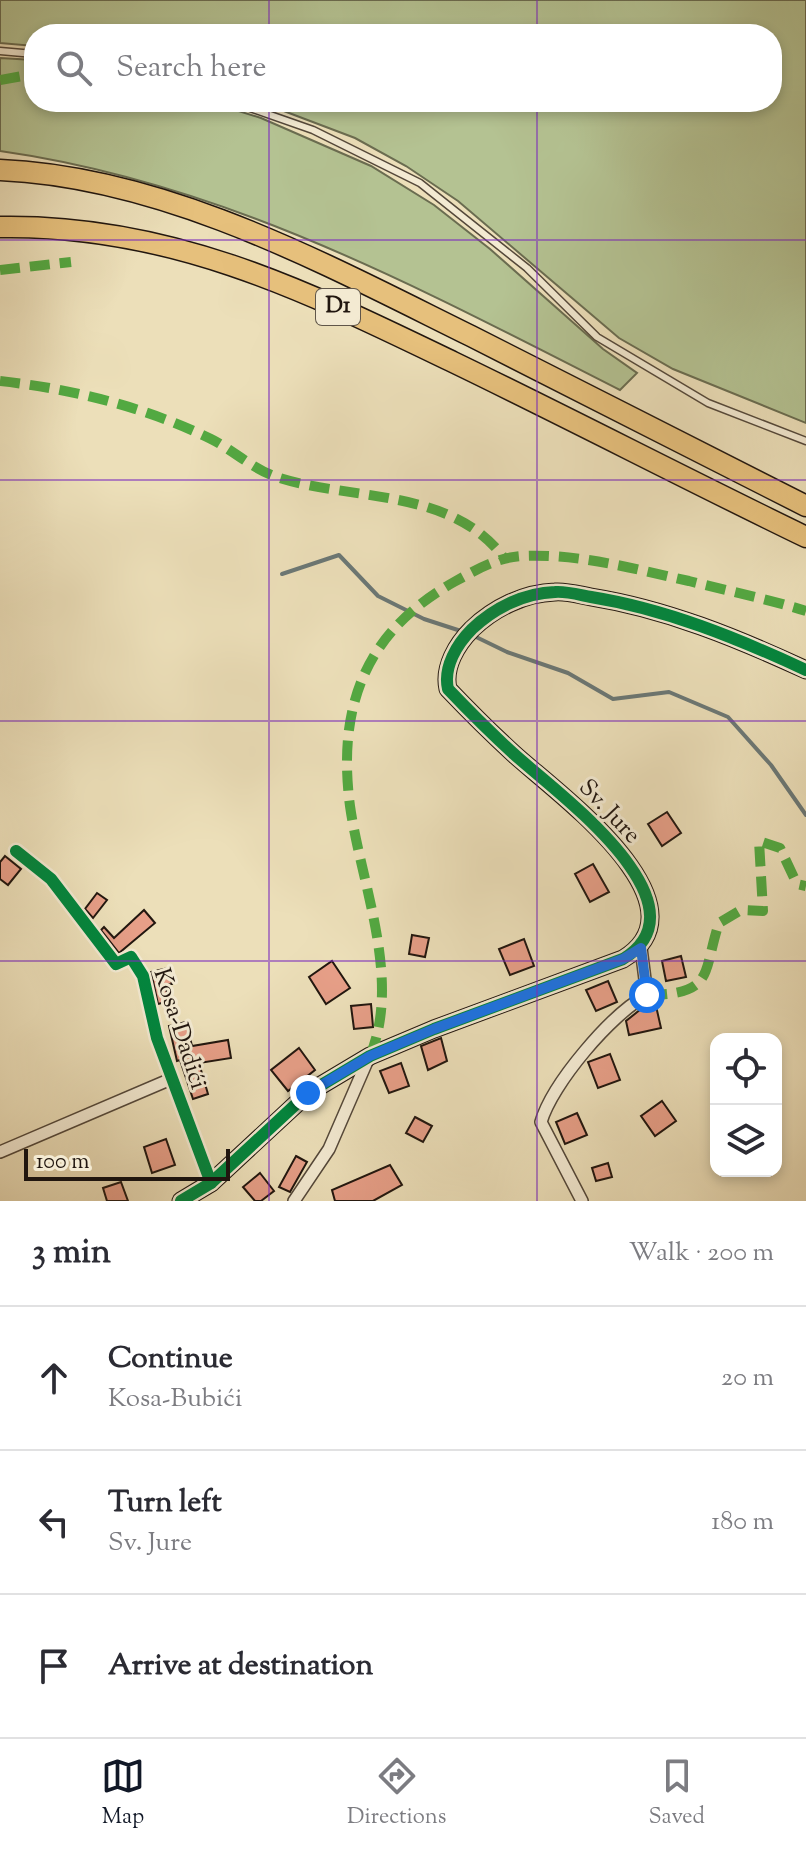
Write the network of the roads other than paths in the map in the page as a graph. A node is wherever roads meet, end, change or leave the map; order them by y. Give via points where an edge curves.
1 (0, 51) edge
2 (24, 53) edge
3 (262, 112) edge
4 (0, 170) edge
5 (0, 227) edge
6 (806, 441) edge
7 (806, 506) edge
8 (806, 537) edge
9 (806, 670) edge
10 (16, 851) dead end
11 (641, 948) junction
12 (370, 1056) junction
13 (171, 1079) junction
14 (0, 1152) edge
15 (211, 1183) junction
16 (187, 1200) edge
17 (294, 1201) edge
18 (582, 1201) edge

1 - 2 lane
3 - 6 lane via 313,130 420,183 527,268 597,337 708,403
4 - 7 highway, D1 via 97,183 216,220 404,303
5 - 8 highway, D1 via 134,237 239,266 354,314
9 - 11 street, Sv. Jure via 739,639 627,603 556,591 521,598 491,613 466,636 449,663 448,689 618,847 650,912
10 - 13 street, Kosa-Dadići via 51,879 116,964 131,957 143,976
11 - 12 street
11 - 18 street via 647,995 608,1024 547,1102 541,1122
12 - 15 street via 308,1093
12 - 17 street via 329,1149
13 - 14 street
13 - 15 street, Kosa-Dadići
15 - 16 street

